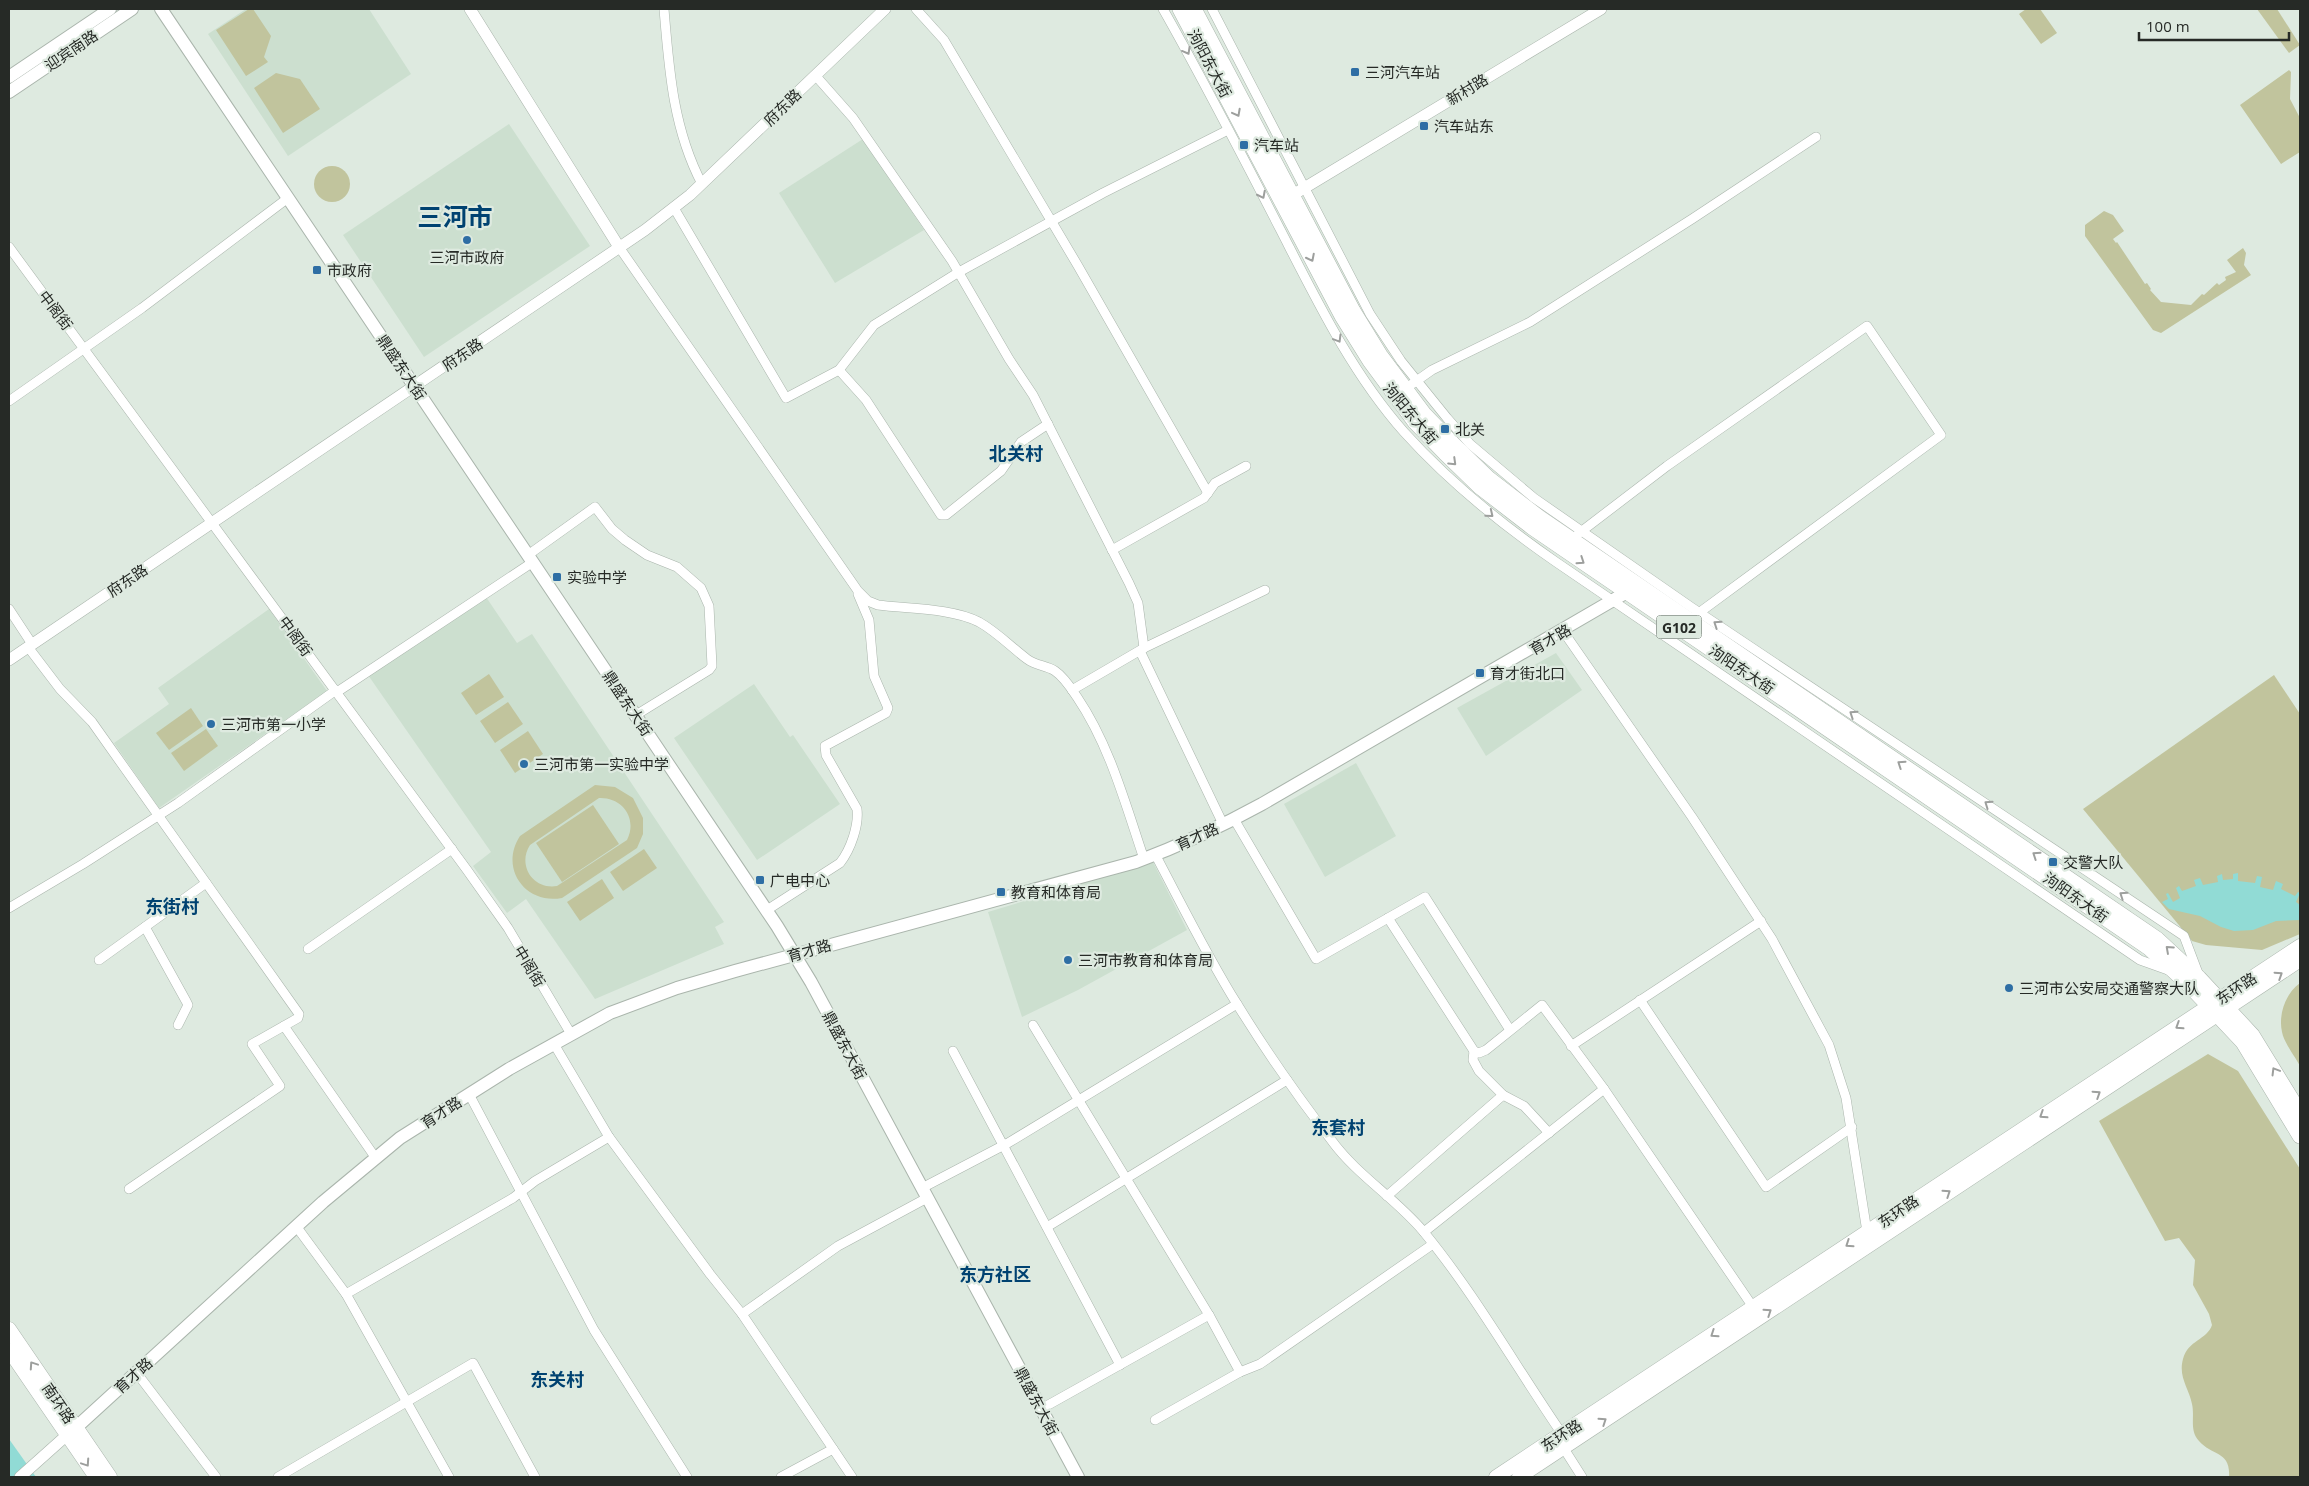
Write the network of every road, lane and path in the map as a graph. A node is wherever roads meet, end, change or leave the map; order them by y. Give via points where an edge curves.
1 (110, 9) edge
2 (132, 9) edge
3 (162, 9) edge
4 (470, 9) edge
5 (664, 9) edge
6 (885, 9) edge
7 (916, 9) edge
8 (1163, 9) edge
9 (1180, 9) edge
10 (1194, 9) edge
11 (1212, 9) edge
12 (1602, 9) edge
13 (815, 75) junction
14 (9, 77) edge
15 (9, 92) edge
16 (1228, 130) junction
17 (1816, 137) dead end
18 (702, 184) junction
19 (1293, 195) junction
20 (288, 198) junction
21 (674, 208) junction
22 (1052, 221) junction
23 (9, 247) edge
24 (620, 247) junction
25 (959, 272) junction
26 (84, 348) junction
27 (839, 370) junction
28 (415, 386) junction
29 (1410, 386) junction
30 (9, 401) edge
31 (1048, 424) junction
32 (1246, 466) dead end
33 (1208, 493) junction
34 (213, 522) junction
35 (1576, 536) junction
36 (1112, 550) junction
37 (530, 558) junction
38 (1265, 590) dead end
39 (858, 591) junction
40 (1627, 592) junction
41 (1614, 601) junction
42 (9, 609) edge
43 (1695, 616) junction
44 (1563, 631) junction
45 (30, 645) junction
46 (1142, 650) junction
47 (9, 660) edge
48 (1072, 690) junction
49 (336, 691) junction
50 (636, 715) junction
51 (158, 816) junction
52 (1229, 822) junction
53 (452, 849) junction
54 (1150, 856) junction
55 (206, 883) junction
56 (9, 908) edge
57 (766, 910) junction
58 (1388, 918) junction
59 (1761, 921) junction
60 (145, 927) junction
61 (2300, 946) edge
62 (308, 949) dead end
63 (794, 954) junction
64 (99, 960) dead end
65 (2300, 960) edge
66 (2176, 973) junction
67 (1640, 1000) junction
68 (1237, 1004) junction
69 (2218, 1007) junction
70 (1033, 1025) dead end
71 (178, 1026) dead end
72 (284, 1026) junction
73 (1510, 1030) junction
74 (571, 1034) junction
75 (554, 1044) junction
76 (1571, 1046) junction
77 (953, 1051) dead end
78 (1474, 1051) junction
79 (1287, 1080) junction
80 (1604, 1089) junction
81 (468, 1094) junction
82 (1503, 1095) junction
83 (1079, 1100) junction
84 (2300, 1112) edge
85 (1852, 1127) junction
86 (1548, 1133) junction
87 (2300, 1136) edge
88 (609, 1137) junction
89 (1003, 1146) junction
90 (375, 1157) junction
91 (1127, 1178) junction
92 (129, 1189) dead end
93 (520, 1192) junction
94 (925, 1193) junction
95 (1387, 1196) junction
96 (296, 1226) junction
97 (1047, 1227) junction
98 (1424, 1232) junction
99 (1867, 1232) junction
100 (1433, 1244) junction
101 (346, 1294) junction
102 (1753, 1307) junction
103 (742, 1314) junction
104 (1209, 1315) junction
105 (9, 1329) edge
106 (9, 1350) edge
107 (1120, 1365) junction
108 (136, 1372) junction
109 (1240, 1372) junction
110 (407, 1402) junction
111 (1041, 1410) junction
112 (1155, 1420) dead end
113 (71, 1431) junction
114 (1561, 1440) junction
115 (833, 1449) junction
116 (532, 1476) edge
117 (20, 1477) edge
118 (96, 1477) edge
119 (110, 1477) edge
120 (216, 1477) edge
121 (278, 1477) edge
122 (449, 1477) edge
123 (687, 1477) edge
124 (781, 1477) edge
125 (852, 1477) edge
126 (1078, 1477) edge
127 (1496, 1477) edge
128 (1518, 1477) edge
129 (1582, 1477) edge

1 - 14 main road, 迎宾南路
2 - 15 main road, 迎宾南路
3 - 20 main road, 鼎盛东大街
4 - 24 street
5 - 18 street via 672,91 680,130
6 - 13 street, 府东路
7 - 22 street via 944,40
8 -> 16 street
9 -> 19 highway, 泃阳东大街 / G102
10 - 19 highway, 泃阳东大街 / G102
11 - 19 street
12 - 19 street, 新村路
13 - 18 street, 府东路
13 - 25 street via 853,118
16 - 22 street
16 -> 41 street via 1342,344 1404,432 1452,481 1498,520
17 - 29 street via 1530,322 1432,370
18 - 21 street, 府东路
19 - 29 highway, 泃阳东大街 / G102 via 1353,311
19 -> 40 highway, 泃阳东大街 / G102 via 1354,337 1415,422 1462,470 1507,508
20 - 26 street
20 - 28 main road, 鼎盛东大街
21 - 24 street, 府东路
21 - 27 street via 786,398
22 - 25 street
22 - 33 street
23 - 26 street, 中阁街
24 - 28 street, 府东路
24 - 39 street
25 - 27 street via 874,325
25 - 31 street
26 - 30 street
26 - 34 street, 中阁街
27 - 31 street via 866,400 941,515 946,515 1001,471 1016,446
28 - 34 street, 府东路
28 - 37 main road, 鼎盛东大街
29 - 35 highway, 泃阳东大街 / G102 via 1430,420 1482,472 1514,499
31 - 36 street
32 - 33 street via 1215,483
33 - 36 street
34 - 45 street, 府东路
34 - 49 street, 中阁街
35 - 43 highway, 泃阳东大街 / G102
35 - 43 street via 1667,466 1867,326 1941,435
36 - 46 street via 1138,603
37 - 49 street
37 - 50 main road, 鼎盛东大街
37 - 50 street via 595,507 625,540 647,555 677,567 701,588 709,606 712,666
38 - 46 street
39 - 48 street via 878,605 960,615 978,622 996,632 1029,661 1056,671
39 - 57 street via 870,620 874,676 888,708 886,713 825,746 826,755 857,808 848,850 840,863
40 - 41 main road, 育才路
40 - 66 highway, 泃阳东大街 / G102 via 2078,898 2149,948
41 - 44 main road, 育才路
41 - 66 street via 2140,960
42 - 45 street
69 -> 43 highway, 泃阳东大街 / G102 via 2199,978 2149,933
44 - 52 main road, 育才路
44 - 59 street
45 - 47 street, 府东路
45 - 51 street via 60,689 92,722
46 - 48 street
46 - 52 street
48 - 54 street via 1104,745
49 - 51 street
49 - 53 street, 中阁街
50 - 57 main road, 鼎盛东大街
51 - 55 street
51 - 56 street
52 - 54 main road, 育才路
52 - 58 street via 1316,959
53 - 62 street
53 - 74 street, 中阁街 via 508,928
54 - 63 main road, 育才路
54 - 68 street
55 - 60 street
55 - 72 street via 299,1014
57 - 63 main road, 鼎盛东大街
58 - 73 street via 1424,897
58 - 78 street
59 - 67 street
59 - 85 street via 1829,1045 1840,1073
60 - 64 street
60 - 71 street via 188,1005
61 - 69 main road, 东环路
63 - 74 main road, 育才路 via 678,988 610,1013
63 - 94 main road, 鼎盛东大街
69 -> 65 main road, 东环路
66 - 69 highway, 泃阳东大街 / G102
67 - 76 street
67 - 85 street via 1766,1187
68 - 79 street
68 - 83 street
84 -> 69 highway, 泃阳东大街 / G102 via 2257,1041
69 - 87 highway, 泃阳东大街 / G102
69 -> 99 main road, 东环路
114 -> 69 main road, 东环路
70 - 83 street
72 - 90 street
72 - 92 street via 252,1044 280,1086
73 - 76 street via 1542,1005
73 - 78 street via 1486,1050
74 - 75 main road, 育才路
75 - 81 main road, 育才路
75 - 88 street
76 - 80 street
77 - 89 street
78 - 82 street via 1473,1060 1479,1071
79 - 91 street
79 - 95 street via 1333,1143
80 - 86 street
80 - 102 street
81 - 90 main road, 育才路
81 - 93 street
82 - 86 street via 1524,1106
82 - 95 street
83 - 89 street
83 - 91 street
85 - 99 street
86 - 98 street
88 - 93 street
88 - 103 street
89 - 94 street
89 - 97 street
90 - 96 main road, 育才路
91 - 97 street
91 - 104 street
93 - 101 street
93 - 123 street via 594,1330
94 - 103 street via 838,1246
94 - 111 main road, 鼎盛东大街
95 - 98 street
96 - 101 street
96 - 108 main road, 育才路
97 - 107 street
98 - 100 street
99 -> 102 main road, 东环路
100 - 109 street via 1260,1364
100 - 114 street via 1472,1298
101 - 110 street
102 -> 114 main road, 东环路
103 - 115 street
104 - 107 street
104 - 109 street
113 -> 105 main road, 南环路
106 - 113 main road, 南环路
107 - 111 street
108 - 113 main road, 育才路
108 - 120 street
109 - 112 street
110 - 116 street via 473,1363
110 - 121 street
110 - 122 street
111 - 126 main road, 鼎盛东大街
113 - 117 street
113 -> 118 main road, 南环路
113 - 119 main road, 南环路
114 - 127 main road, 东环路
114 - 128 main road, 东环路
114 - 129 street
115 - 124 street
115 - 125 street

